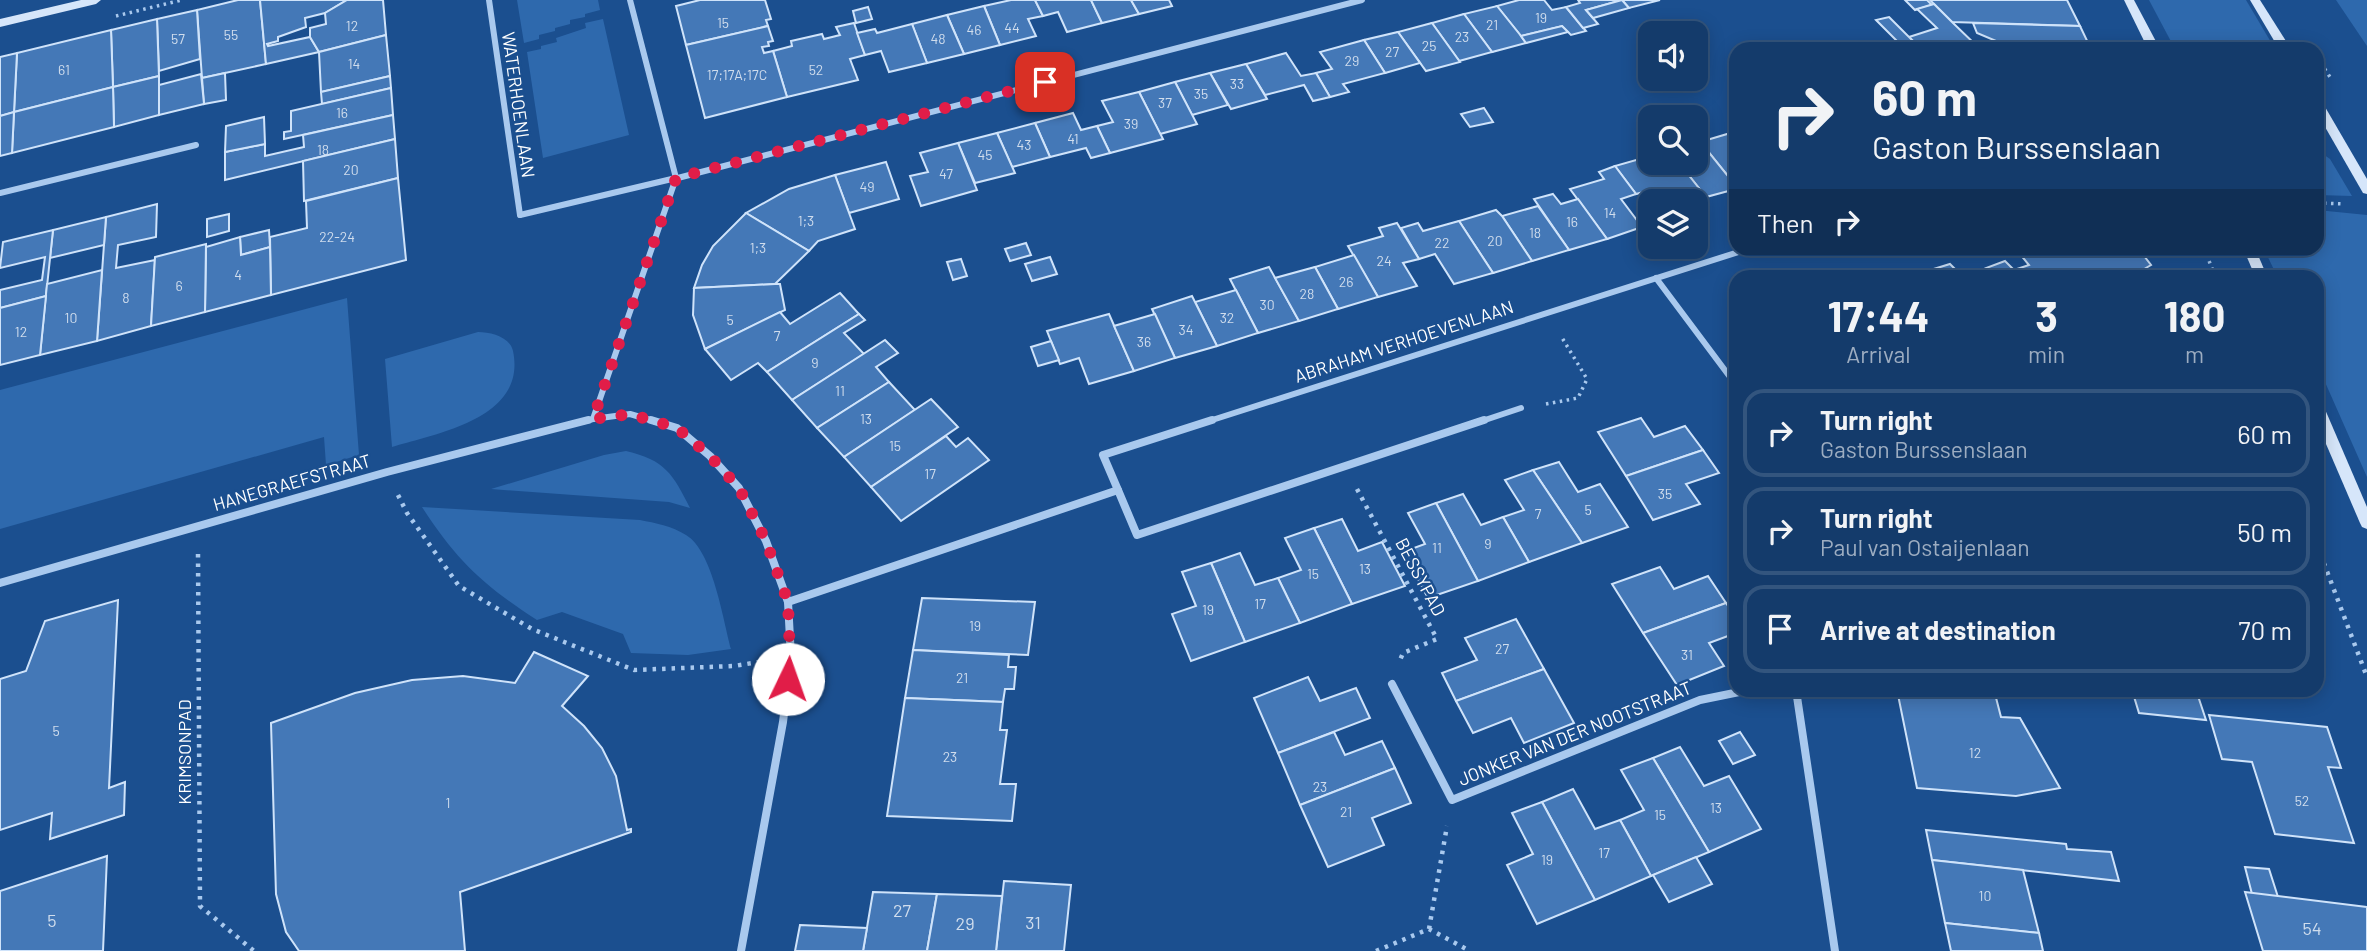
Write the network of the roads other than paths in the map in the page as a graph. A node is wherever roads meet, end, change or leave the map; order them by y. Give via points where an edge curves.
1 (96, 0) edge
2 (489, 0) edge
3 (630, 0) edge
4 (1362, 0) edge
5 (2129, 0) edge
6 (2255, 0) edge
7 (0, 23) edge
8 (2150, 42) edge
9 (2281, 42) edge
10 (2324, 126) edge
11 (196, 145) dead end
12 (676, 178) junction
13 (2367, 190) edge
14 (0, 193) edge
15 (1729, 255) edge
16 (1656, 278) junction
17 (1729, 376) edge
18 (1521, 408) road end
19 (593, 419) junction
20 (2324, 423) edge
21 (1118, 490) junction
22 (2367, 523) edge
23 (0, 583) edge
24 (788, 602) junction
25 (1392, 684) road end
26 (1729, 694) edge
27 (1797, 697) edge
28 (741, 951) edge
29 (1835, 951) edge

1 - 7 street
2 - 12 street, WATERHOENLAAN via 520,215
3 - 12 street
4 - 12 street
5 - 8 street
6 - 9 street
10 - 13 street
11 - 14 street
12 - 19 street
15 - 16 street, ABRAHAM VERHOEVENLAAN
16 - 17 street
16 - 21 street, ABRAHAM VERHOEVENLAAN via 1103,455
18 - 21 street, ABRAHAM VERHOEVENLAAN via 1137,535
19 - 23 street, HANEGRAEFSTRAAT via 387,472
19 - 24 street, HANEGRAEFSTRAAT via 630,414 677,428 710,456 739,488 766,541
20 - 22 street
21 - 24 street
24 - 28 street, HANEGRAEFSTRAAT via 790,657 783,722
25 - 26 street, JONKER VAN DER NOOTSTRAAT via 1452,800 1700,700
27 - 29 street, JONKER VAN DER NOOTSTRAAT

